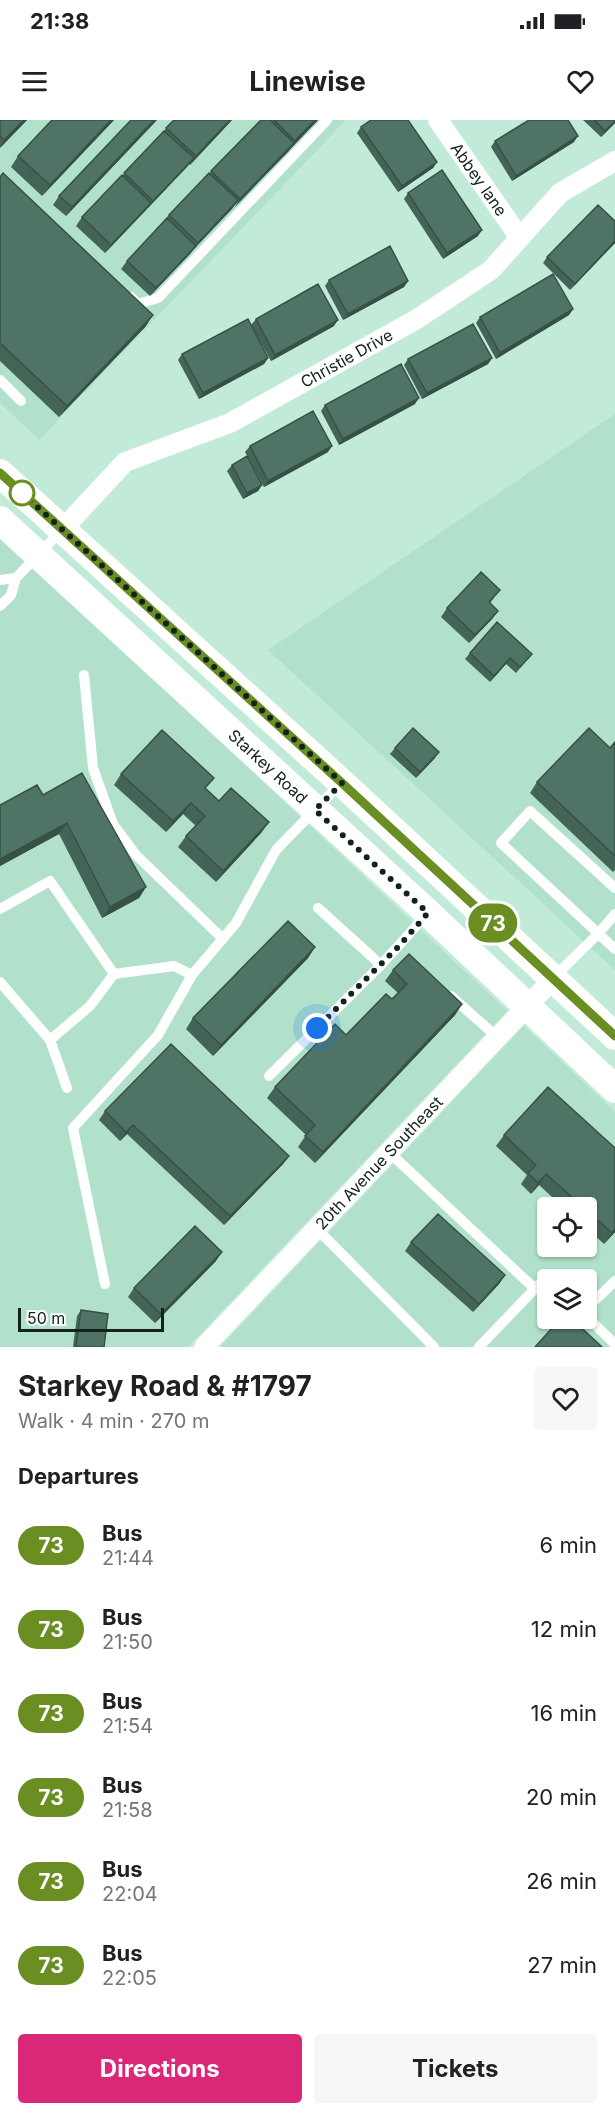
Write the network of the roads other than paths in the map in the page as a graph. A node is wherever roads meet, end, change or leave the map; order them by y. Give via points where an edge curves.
1 (327, 120) edge
2 (438, 120) edge
3 (615, 160) edge
4 (520, 238) junction
5 (121, 288) edge
6 (0, 380) edge
7 (21, 400) dead end
8 (0, 473) edge
9 (0, 520) edge
10 (62, 530) junction
11 (37, 555) junction
12 (16, 578) junction
13 (0, 579) edge
14 (0, 606) edge
15 (84, 675) dead end
16 (342, 783) junction
17 (315, 810) junction
18 (615, 888) edge
19 (318, 908) dead end
20 (0, 909) edge
21 (428, 913) junction
22 (615, 914) edge
23 (598, 934) junction
24 (223, 939) junction
25 (615, 949) edge
26 (381, 964) junction
27 (114, 974) junction
28 (192, 975) junction
29 (553, 979) junction
30 (0, 982) edge
31 (439, 985) edge
32 (527, 1007) junction
33 (615, 1036) edge
34 (497, 1037) junction
35 (50, 1040) junction
36 (269, 1076) dead end
37 (67, 1088) dead end
38 (615, 1089) edge
39 (390, 1153) junction
40 (317, 1229) junction
41 (615, 1281) edge
42 (105, 1284) dead end
43 (537, 1285) edge
44 (534, 1288) junction
45 (597, 1298) edge
46 (597, 1327) edge
47 (615, 1344) edge
48 (204, 1347) edge
49 (435, 1347) edge
50 (479, 1347) edge

1 - 5 lane via 158,298 138,304
2 - 4 street, Abbey lane
3 - 4 street, Christie Drive via 560,193
4 - 10 street, Christie Drive via 491,270 417,319 230,423 124,462
6 - 7 lane
8 - 10 main road
9 - 11 main road, Starkey Road
10 - 11 lane
10 - 16 main road
11 - 12 lane
11 - 17 main road, Starkey Road
12 - 13 lane
12 - 14 lane via 11,595
15 - 24 lane via 93,768 113,824 136,855
16 - 17 lane
16 - 29 main road
17 - 21 main road, Starkey Road
17 - 24 lane via 276,850
18 - 23 lane via 530,811 501,843
19 - 26 lane
20 - 27 lane via 50,881
21 - 26 lane via 402,951
21 - 32 main road, Starkey Road
22 - 23 lane
23 - 25 lane
23 - 29 lane
24 - 28 lane
26 - 36 lane
27 - 28 lane via 174,966
27 - 35 lane via 90,1006
28 - 42 lane via 158,1035 73,1128
29 - 32 street, 20th Avenue Southeast
29 - 33 main road
30 - 35 lane
31 - 34 lane
32 - 34 street, 20th Avenue Southeast
32 - 38 main road, Starkey Road
34 - 39 street, 20th Avenue Southeast
35 - 37 lane
39 - 40 street, 20th Avenue Southeast
39 - 44 lane
40 - 48 street, 20th Avenue Southeast
40 - 49 lane
41 - 45 lane
43 - 44 lane
44 - 50 lane
46 - 47 lane

